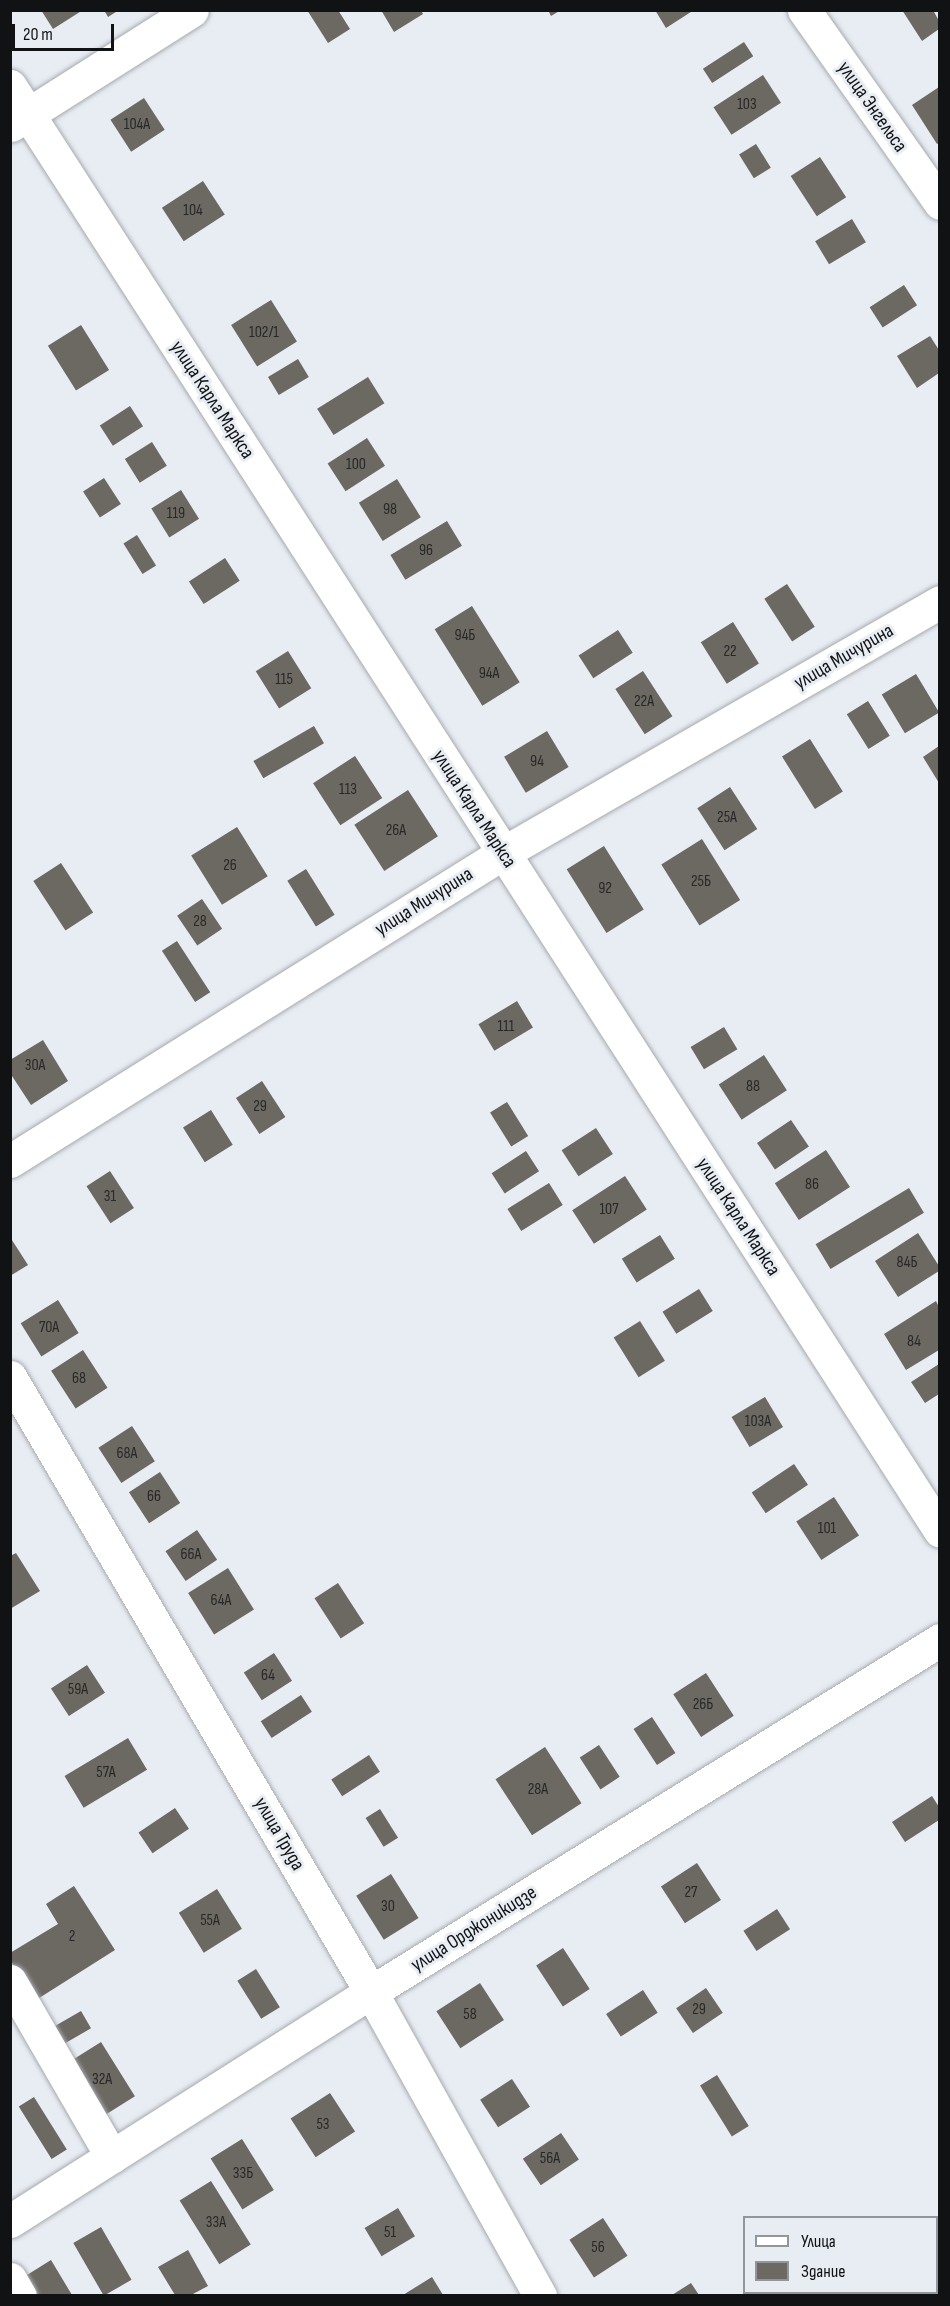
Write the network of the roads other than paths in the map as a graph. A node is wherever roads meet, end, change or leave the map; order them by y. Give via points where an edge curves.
1 (192, 10) edge
2 (804, 10) edge
3 (10, 86) edge
4 (20, 119) edge
5 (939, 203) edge
6 (939, 602) edge
7 (503, 853) junction
8 (10, 1161) edge
9 (10, 1377) edge
10 (939, 1531) edge
11 (939, 1640) edge
12 (10, 1981) edge
13 (371, 1992) junction
14 (112, 2157) junction
15 (10, 2221) edge
16 (10, 2279) edge
17 (20, 2295) edge
18 (540, 2295) edge

1 - 4 street
2 - 5 street, улица Энгельса
3 - 4 street, улица Карла Маркса
4 - 7 street, улица Карла Маркса
6 - 7 street, улица Мичурина
7 - 8 street, улица Мичурина
7 - 10 street, улица Карла Маркса
9 - 13 street, улица Труда
11 - 13 street, улица Орджоникидзе
12 - 14 street
13 - 14 street, улица Орджоникидзе
13 - 18 street, улица Труда
14 - 15 street, улица Орджоникидзе
16 - 17 street

